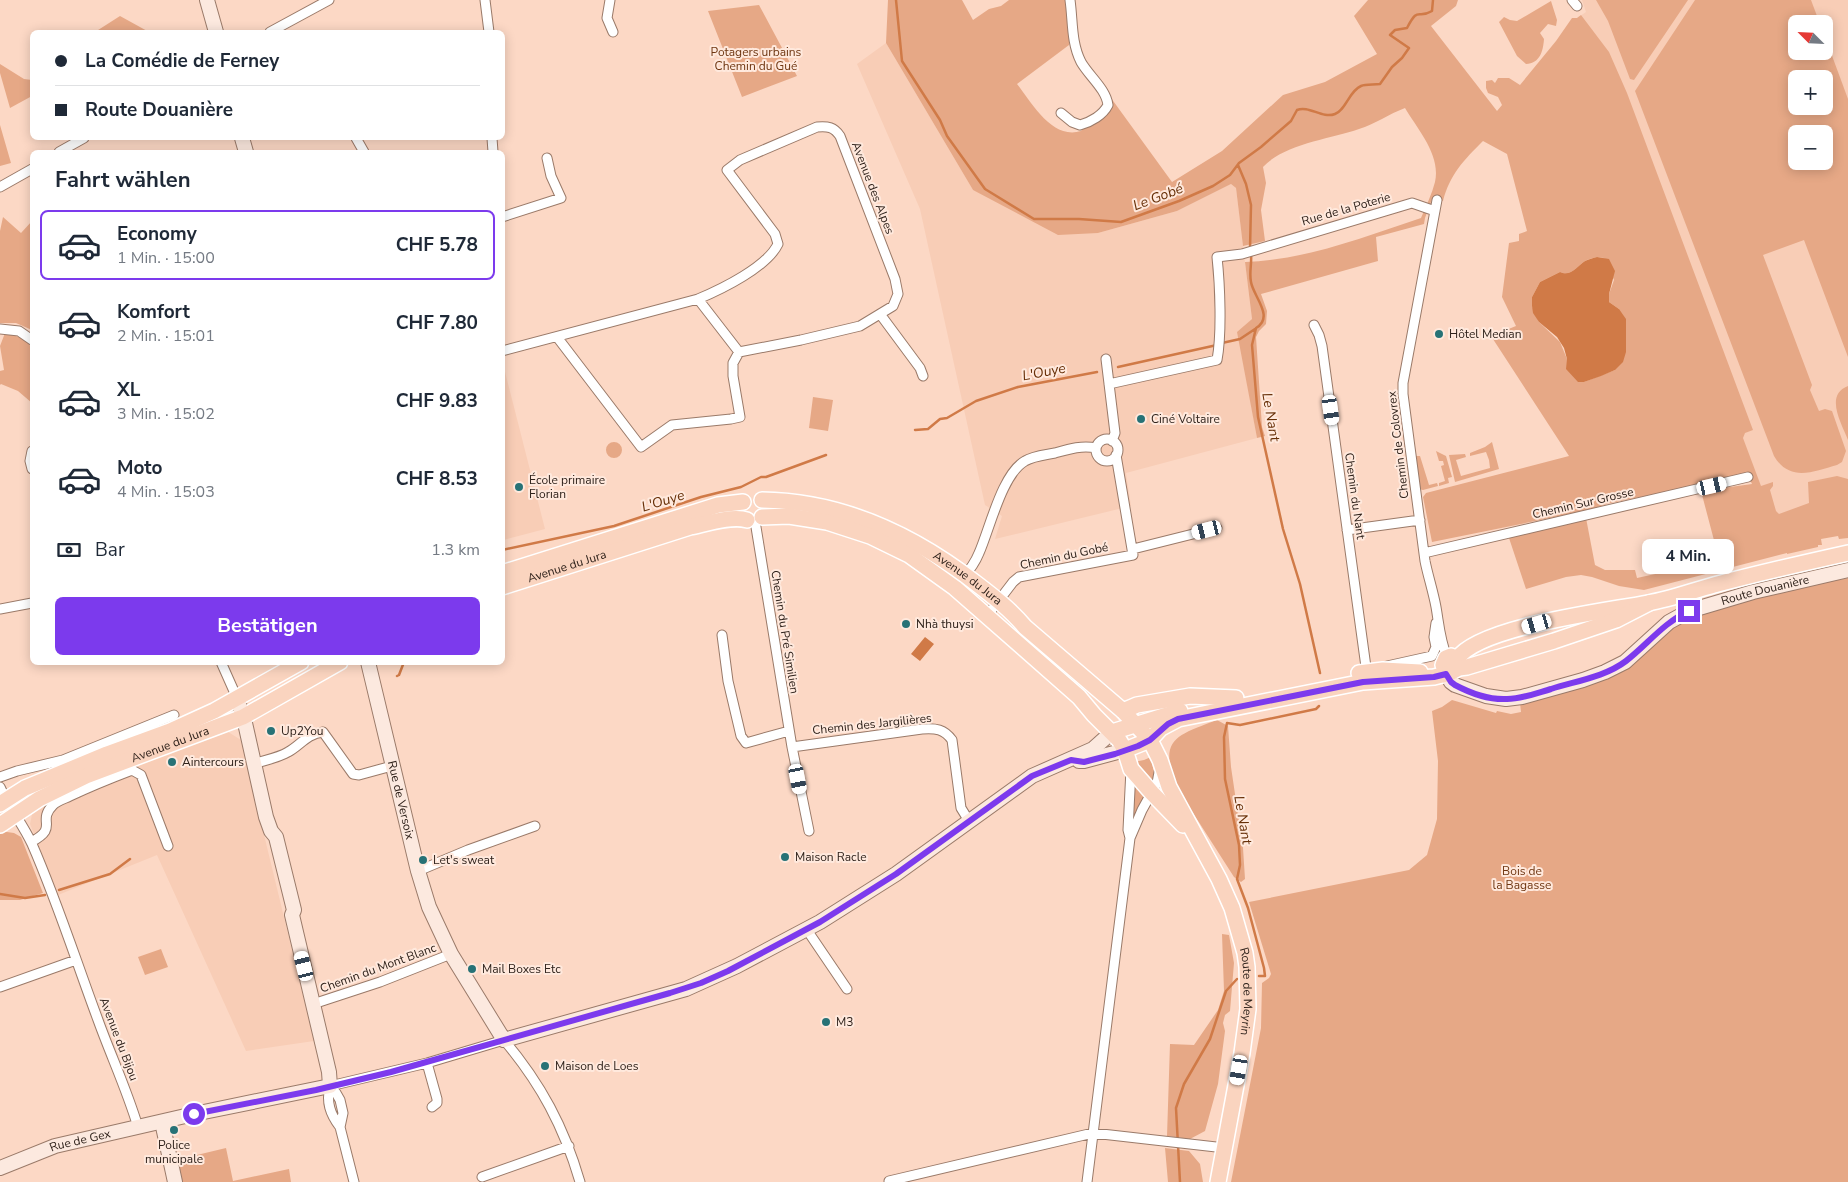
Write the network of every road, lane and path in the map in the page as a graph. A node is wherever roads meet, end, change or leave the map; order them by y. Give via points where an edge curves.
1 (208, 0) edge
2 (329, 0) edge
3 (485, 0) edge
4 (610, 0) edge
5 (1070, 0) edge
6 (216, 30) edge
7 (274, 30) edge
8 (489, 30) edge
9 (614, 32) dead end
10 (1061, 113) dead end
11 (80, 140) edge
12 (63, 150) edge
13 (548, 158) dead end
14 (30, 170) edge
15 (0, 187) edge
16 (1437, 200) dead end
17 (1435, 212) junction
18 (505, 216) edge
19 (698, 299) junction
20 (880, 314) junction
21 (1314, 325) dead end
22 (0, 330) edge
23 (557, 337) junction
24 (30, 339) edge
25 (505, 350) edge
26 (738, 352) junction
27 (1106, 359) dead end
28 (923, 376) dead end
29 (1109, 384) junction
30 (1112, 441) junction
31 (1096, 448) junction
32 (1116, 455) junction
33 (1748, 477) dead end
34 (762, 500) junction
35 (742, 502) junction
36 (754, 519) junction
37 (1420, 520) junction
38 (1217, 528) dead end
39 (1347, 530) junction
40 (1133, 552) junction
41 (1424, 553) junction
42 (1848, 553) edge
43 (1848, 570) edge
44 (505, 572) edge
45 (966, 575) junction
46 (505, 585) edge
47 (955, 588) junction
48 (999, 601) junction
49 (30, 603) edge
50 (1649, 603) junction
51 (0, 609) edge
52 (987, 616) junction
53 (1438, 617) junction
54 (722, 635) dead end
55 (222, 665) edge
56 (296, 665) edge
57 (335, 665) edge
58 (369, 665) edge
59 (1450, 665) junction
60 (1367, 671) junction
61 (237, 698) junction
62 (1236, 698) junction
63 (1123, 712) junction
64 (174, 716) dead end
65 (243, 717) junction
66 (1136, 725) junction
67 (790, 731) junction
68 (1112, 732) junction
69 (1150, 740) junction
70 (792, 746) junction
71 (1125, 750) junction
72 (1071, 760) junction
73 (1160, 760) junction
74 (254, 764) junction
75 (392, 766) junction
76 (1131, 769) junction
77 (0, 778) edge
78 (1152, 794) junction
79 (2, 797) edge
80 (15, 814) junction
81 (969, 821) junction
82 (0, 825) edge
83 (535, 826) dead end
84 (809, 831) dead end
85 (1130, 838) junction
86 (1196, 839) junction
87 (31, 842) junction
88 (168, 846) dead end
89 (418, 871) junction
90 (807, 930) junction
91 (451, 954) junction
92 (76, 960) junction
93 (0, 987) edge
94 (847, 989) dead end
95 (313, 1004) junction
96 (504, 1040) junction
97 (427, 1063) junction
98 (330, 1086) junction
99 (432, 1107) dead end
100 (162, 1122) junction
101 (138, 1127) junction
102 (1093, 1133) junction
103 (569, 1146) junction
104 (1224, 1148) junction
105 (0, 1168) edge
106 (482, 1177) dead end
107 (889, 1180) dead end
108 (175, 1182) edge
109 (354, 1182) edge
110 (580, 1182) edge
111 (1087, 1182) edge
112 (1218, 1182) edge

1 - 6 street
2 - 7 street
3 - 8 street
4 - 9 street via 607,18
5 - 10 street via 1074,42 1081,60 1106,96 1108,105 1099,116 1080,125
11 - 12 street
13 - 18 street via 551,176 561,198
14 - 15 street
16 - 17 street, Chemin de Colovrex
17 - 29 street, Rue de la Poterie via 1412,202 1242,254 1217,257 1217,360
17 - 37 street, Chemin de Colovrex via 1403,383
19 - 20 street, Avenue des Alpes via 728,286 767,259 778,244 775,234 727,170 740,160 825,126 836,130 840,136 895,279 898,294 893,306
19 - 23 street, Avenue des Alpes
19 - 26 street
20 - 26 street, Avenue des Alpes via 860,326
20 - 28 street
21 - 39 street, Chemin du Nant via 1322,346
22 - 24 street via 19,331
23 - 25 street, Avenue des Alpes
23 - 26 street via 641,447 672,425 740,417 733,376
27 - 29 street
29 - 30 street via 1115,433
30 - 31 street via 1102,440
30 - 32 street via 1117,448
31 - 32 street via 1102,460 1112,460
31 - 45 street via 1071,448 1028,459 1018,465 1006,482 979,554
32 - 40 street
33 - 41 street, Chemin Sur Grosse
34 - 35 main road via 753,496
34 - 36 main road via 765,509
34 - 45 main road, Avenue du Jura via 816,506 871,521 916,542
35 - 36 main road via 741,513
35 - 44 main road, Avenue du Jura via 718,505
36 - 46 main road, Avenue du Jura via 690,527
36 - 47 main road, Avenue du Jura via 803,517 870,536 909,555
36 - 67 street, Chemin du Pré Similien
37 - 39 street
37 - 41 street, Chemin de Colovrex
38 - 40 street, Chemin du Gobé
39 - 60 street, Chemin du Nant
40 - 48 street, Chemin du Gobé via 1019,577
41 - 53 street, Chemin de Colovrex
42 - 50 main road
43 - 59 street, Route Douanière via 1689,611 1669,622 1614,669 1522,697 1486,696 1455,685 1451,682
45 - 47 street
45 - 48 main road, Avenue du Jura
47 - 52 main road, Avenue du Jura
48 - 52 street, Chemin du Gobé
48 - 63 main road, Avenue du Jura
49 - 51 street
50 - 59 main road via 1616,620 1554,641 1467,667
50 - 59 main road via 1537,624 1475,644
52 - 68 main road, Avenue du Jura via 1079,697
53 - 59 street, Chemin de Colovrex via 1443,649
53 - 60 street via 1434,637 1436,647 1432,656
54 - 67 street via 728,681 741,736 746,743
55 - 61 street
56 - 61 main road, Avenue du Jura
57 - 65 main road, Avenue du Jura
58 - 75 street, Rue de Versoix
59 - 60 main road via 1420,672
59 - 69 main road via 1434,677 1363,682 1188,717 1168,724
60 - 62 main road
61 - 65 street
61 - 79 main road, Avenue du Jura via 181,726
62 - 63 main road via 1190,696 1137,705
62 - 66 main road
63 - 66 main road, Avenue du Jura
64 - 77 street, Avenue du Jura via 62,760 17,770
65 - 74 street
65 - 80 main road, Avenue du Jura via 86,776
66 - 68 main road
66 - 69 main road, Avenue du Jura
67 - 70 street, Chemin du Pré Similien
68 - 71 main road, Avenue du Jura
68 - 72 street via 1093,749
69 - 71 main road
69 - 73 main road, Route de Meyrin
70 - 81 street, Chemin des Jargilières via 922,728 941,729 952,740 961,808
70 - 84 street
71 - 72 street via 1084,762
71 - 76 main road, Route de Meyrin
72 - 81 street via 1032,776
73 - 78 street via 1159,778
73 - 86 main road, Route de Meyrin via 1169,787
74 - 75 street via 290,751 299,742 323,732 353,774
74 - 95 street via 271,831 276,836
75 - 89 street, Rue de Versoix
76 - 78 main road, Route de Meyrin
76 - 85 street
78 - 85 street
78 - 86 main road, Route de Meyrin
79 - 80 street, Avenue du Bijou
80 - 82 main road, Avenue du Jura
80 - 87 street, Avenue du Bijou
81 - 90 street via 891,877
83 - 89 street
85 - 102 street
86 - 104 main road, Route de Meyrin via 1232,908 1247,968 1245,1034
87 - 88 street via 44,836 48,810 55,803 132,770 141,775
87 - 92 street, Avenue du Bijou
89 - 91 street, Rue de Versoix via 429,907
90 - 94 street
90 - 96 street via 694,986
91 - 95 street, Chemin du Mont Blanc
91 - 96 street, Rue de Versoix
92 - 93 street
92 - 101 street, Avenue du Bijou
95 - 98 street
96 - 97 street
96 - 103 street via 546,1096
97 - 98 street
97 - 99 street via 437,1099
98 - 100 street, Rue de Gex
98 - 109 street via 328,1104 340,1127
100 - 101 street, Rue de Gex
100 - 108 street
101 - 105 street, Rue de Gex via 56,1146
102 - 104 street
102 - 107 street
102 - 111 street
103 - 106 street
103 - 110 street
104 - 112 main road, Route de Meyrin

